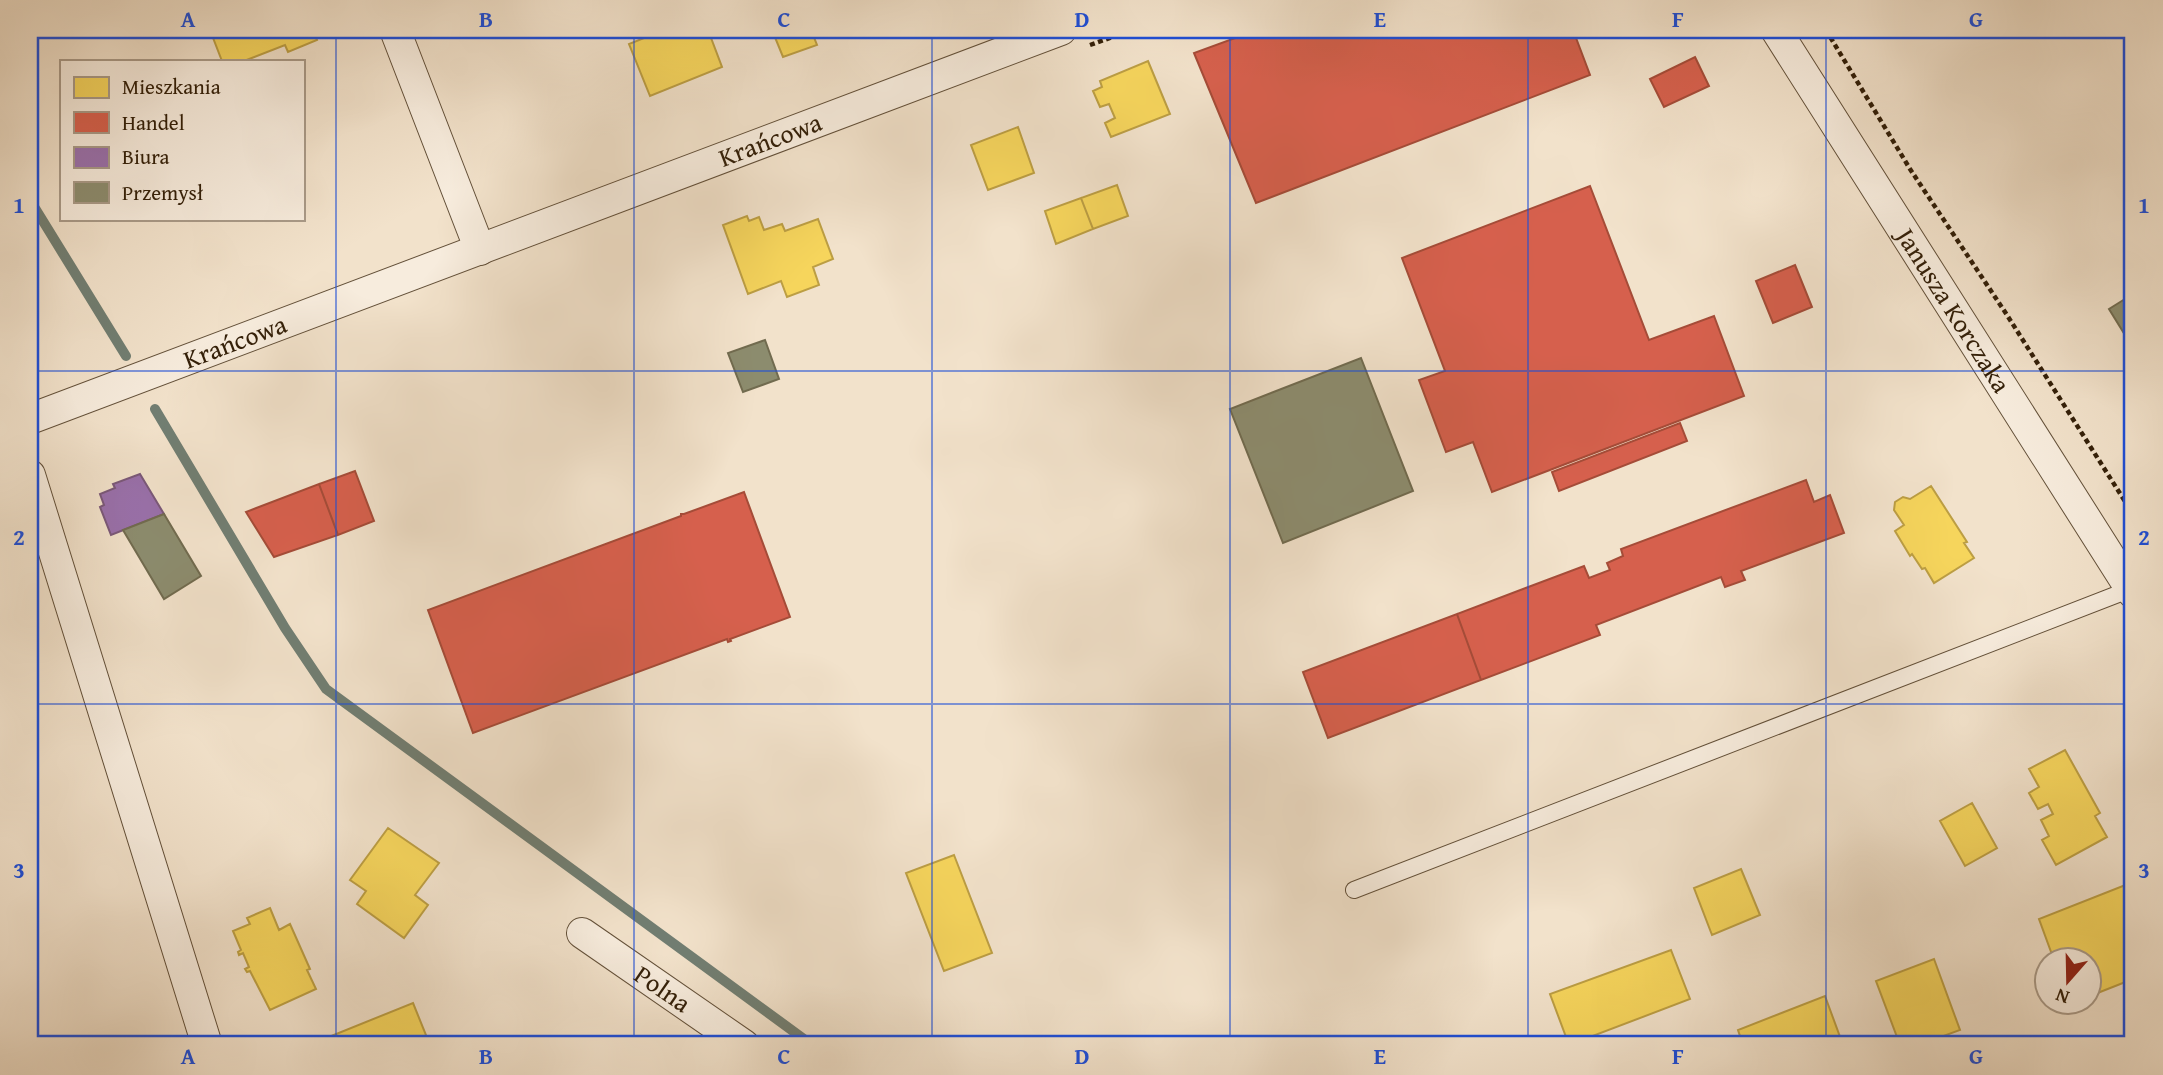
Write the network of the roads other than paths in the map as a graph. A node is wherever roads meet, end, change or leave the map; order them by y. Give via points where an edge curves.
1 (395, 30) edge
2 (1061, 30) edge
3 (1776, 30) edge
4 (480, 250) junction
5 (30, 419) edge
6 (30, 475) edge
7 (2132, 591) edge
8 (1354, 890) dead end
9 (582, 933) dead end
10 (207, 1045) edge
11 (744, 1045) edge

1 - 4 street
2 - 4 street, Krańcowa
3 - 7 street, Janusza Korczaka
4 - 5 street, Krańcowa
6 - 10 street
7 - 8 lane
9 - 11 street, Polna

